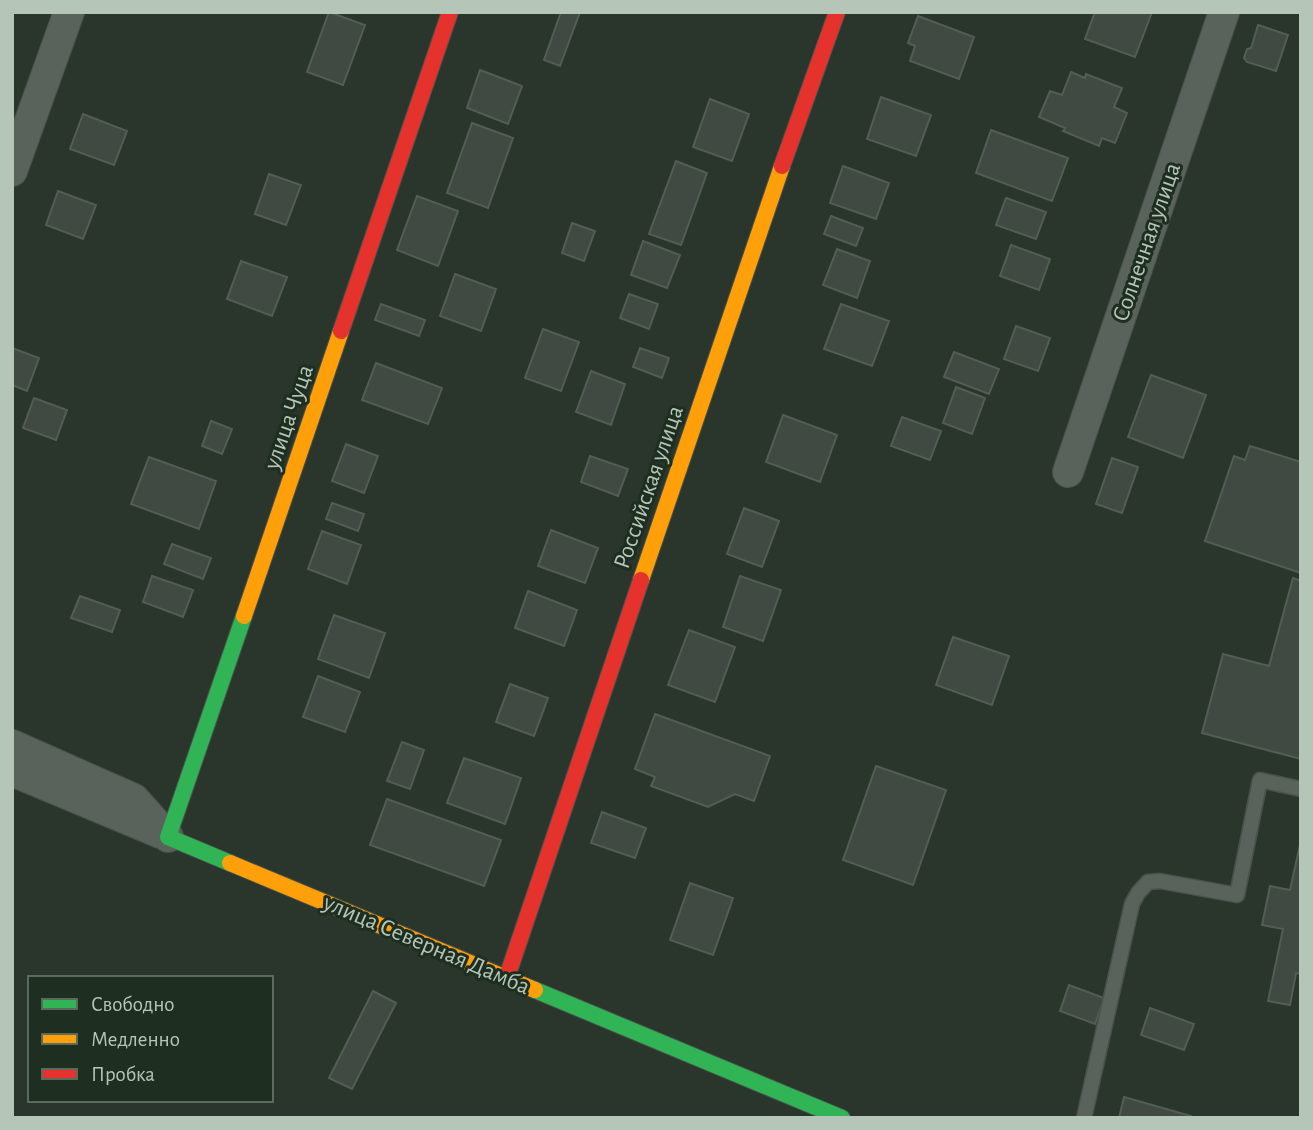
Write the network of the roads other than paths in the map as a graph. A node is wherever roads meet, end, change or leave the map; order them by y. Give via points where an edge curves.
1 (69, 12) edge
2 (450, 12) edge
3 (837, 12) edge
4 (1224, 12) edge
5 (12, 171) edge
6 (1068, 472) dead end
7 (12, 745) edge
8 (12, 771) edge
9 (1301, 789) edge
10 (168, 837) junction
11 (507, 977) junction
12 (842, 1118) edge
13 (1084, 1118) edge

1 - 5 street
2 - 10 street, улица Чуца
3 - 11 street, Российская улица via 738,290
4 - 6 street, Солнечная улица
7 - 10 street via 134,799
8 - 10 street, улица Северная Дамба
9 - 13 lane via 1260,780 1237,895 1160,881 1148,882 1138,893
10 - 11 street, улица Северная Дамба
11 - 12 street, улица Северная Дамба

